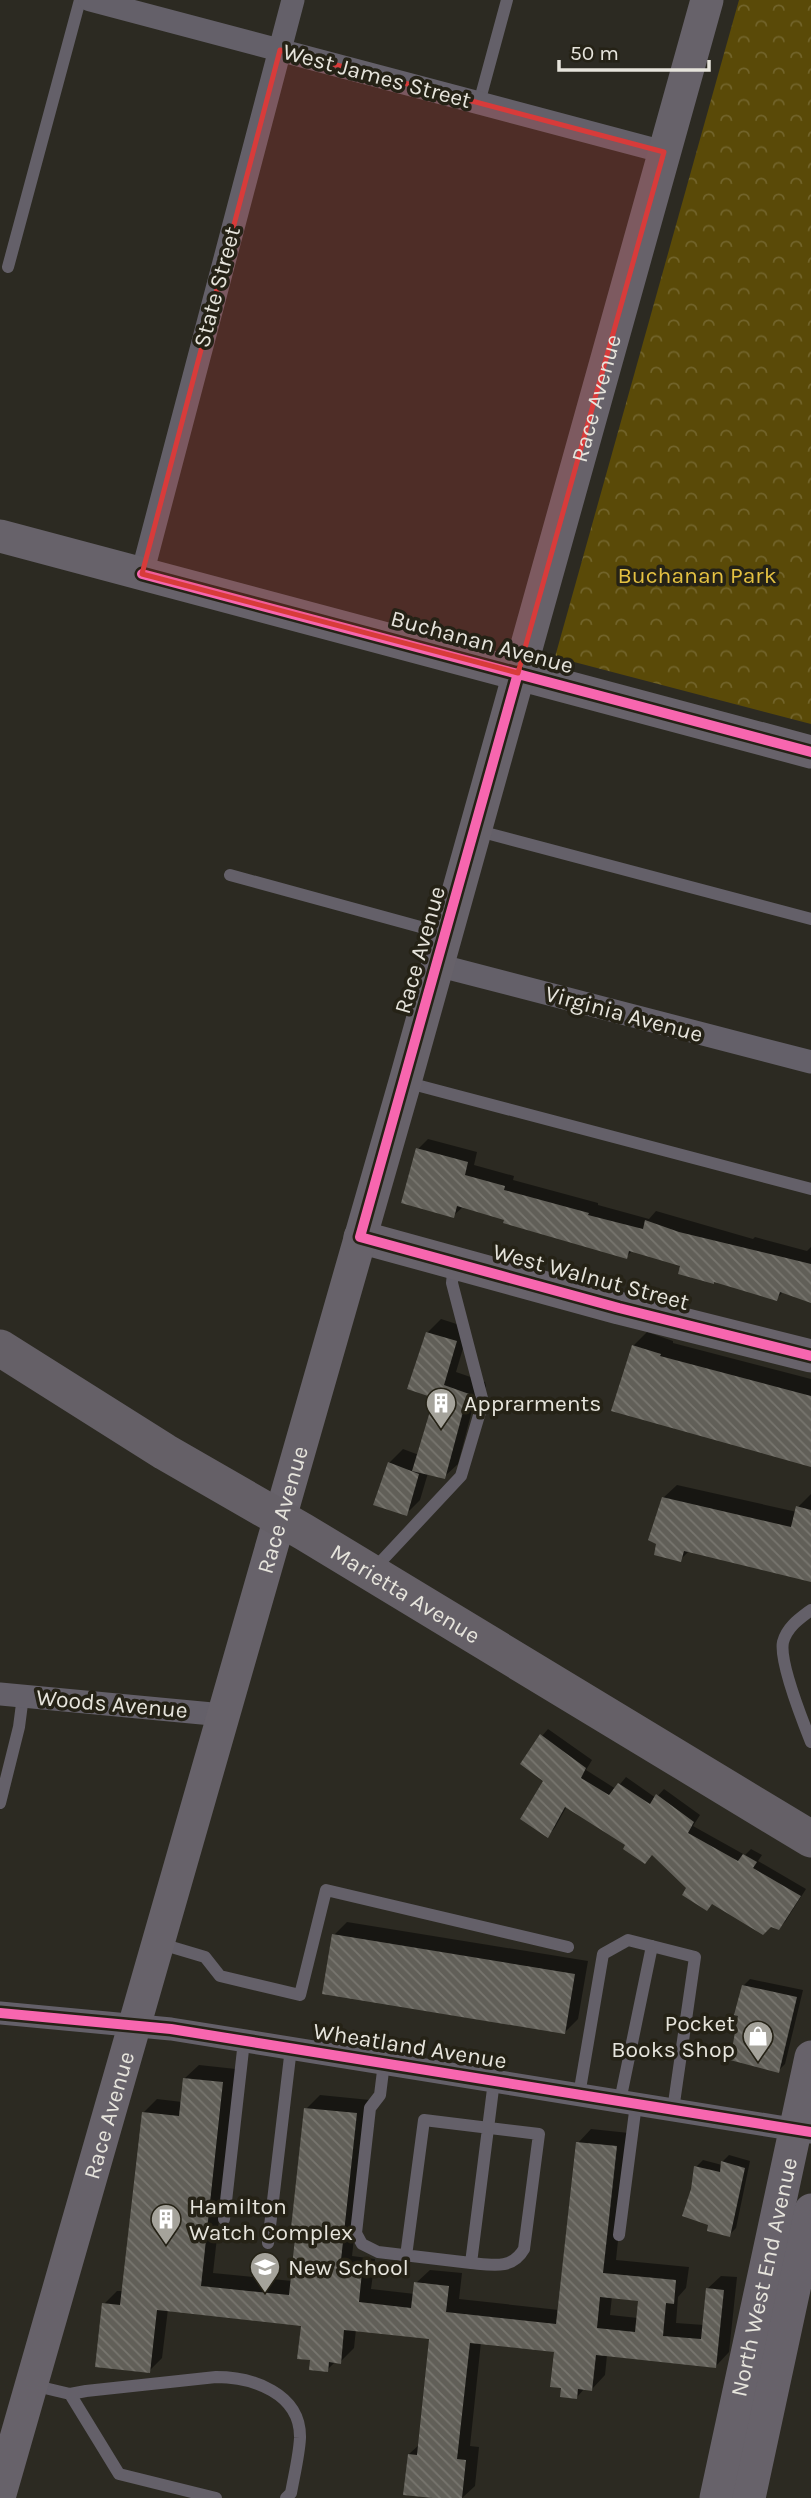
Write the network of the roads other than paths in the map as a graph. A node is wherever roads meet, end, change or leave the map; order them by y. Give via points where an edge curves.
1 (80, 0) edge
2 (90, 0) edge
3 (293, 0) edge
4 (507, 0) edge
5 (707, 0) edge
6 (280, 50) junction
7 (479, 103) junction
8 (664, 152) junction
9 (9, 267) dead end
10 (0, 536) edge
11 (142, 573) junction
12 (518, 673) junction
13 (811, 752) edge
14 (474, 830) junction
15 (230, 875) dead end
16 (811, 919) edge
17 (441, 950) junction
18 (811, 1062) edge
19 (405, 1082) junction
20 (811, 1189) edge
21 (360, 1237) junction
22 (455, 1262) junction
23 (0, 1348) edge
24 (811, 1356) edge
25 (279, 1519) junction
26 (370, 1573) junction
27 (811, 1610) edge
28 (0, 1694) edge
29 (23, 1696) junction
30 (223, 1715) junction
31 (811, 1742) edge
32 (0, 1803) edge
33 (811, 1839) edge
34 (158, 1943) junction
35 (652, 1945) junction
36 (568, 1947) dead end
37 (0, 2013) edge
38 (134, 2025) junction
39 (244, 2041) junction
40 (291, 2048) junction
41 (811, 2057) edge
42 (384, 2063) junction
43 (494, 2081) junction
44 (579, 2095) junction
45 (628, 2103) junction
46 (673, 2110) junction
47 (488, 2127) junction
48 (803, 2131) edge
49 (811, 2210) edge
50 (224, 2219) dead end
51 (619, 2235) dead end
52 (793, 2240) edge
53 (268, 2243) dead end
54 (407, 2256) junction
55 (471, 2263) junction
56 (32, 2385) junction
57 (70, 2394) junction
58 (0, 2494) edge
59 (216, 2498) edge
60 (286, 2498) edge
61 (716, 2498) edge
62 (749, 2498) edge

1 - 9 lane
2 - 6 street, West James Street
3 - 6 street, State Street
4 - 7 lane
5 - 8 main road, Race Avenue
6 - 7 street, West James Street
6 - 11 street, State Street
7 - 8 street, West James Street
8 - 12 main road, Race Avenue
10 - 11 main road, Buchanan Avenue
11 - 12 main road, Buchanan Avenue
12 - 13 main road, Buchanan Avenue
12 - 14 main road, Race Avenue
14 - 16 lane
14 - 17 main road, Race Avenue
15 - 17 lane
17 - 18 street, Virginia Avenue
17 - 19 main road, Race Avenue
19 - 20 lane
19 - 21 main road, Race Avenue
21 - 22 main road, West Walnut Street
21 - 25 main road, Race Avenue
22 - 24 main road, West Walnut Street
22 - 26 lane via 452,1283 483,1402 461,1476
23 - 25 main road, Marietta Avenue
25 - 26 main road, Marietta Avenue
25 - 30 main road, Race Avenue
26 - 33 main road, Marietta Avenue
27 - 31 lane via 793,1623 783,1644 793,1693
28 - 29 street, Woods Avenue
29 - 30 street, Woods Avenue
29 - 32 lane
30 - 34 main road, Race Avenue
34 - 36 lane via 205,1957 220,1976 300,1995 326,1890
34 - 38 main road, Race Avenue
35 - 44 lane via 628,1940 603,1954
35 - 45 lane
35 - 46 lane via 695,1956
37 - 38 street, Wheatland Avenue
38 - 39 street, Wheatland Avenue
38 - 56 main road, Race Avenue
39 - 40 street, Wheatland Avenue
39 - 50 lane
40 - 42 street, Wheatland Avenue
40 - 53 lane
41 - 48 main road, North West End Avenue
42 - 43 street, Wheatland Avenue
42 - 54 lane via 380,2095 370,2108 356,2233 362,2244 378,2252
43 - 44 street, Wheatland Avenue
43 - 47 lane
44 - 45 street, Wheatland Avenue
45 - 46 street, Wheatland Avenue
45 - 51 lane
46 - 48 street, Wheatland Avenue
47 - 54 lane via 424,2120
47 - 55 lane
47 - 55 lane via 539,2134 526,2240 521,2255 509,2264
48 - 52 main road, North West End Avenue
49 - 52 main road, North West End Avenue
52 - 61 main road, North West End Avenue
52 - 62 main road, North West End Avenue
54 - 55 lane
56 - 57 lane
56 - 58 main road, Race Avenue
57 - 59 lane via 119,2474
57 - 60 lane via 216,2378 258,2384 278,2394 293,2409 296,2420 300,2437 291,2493

